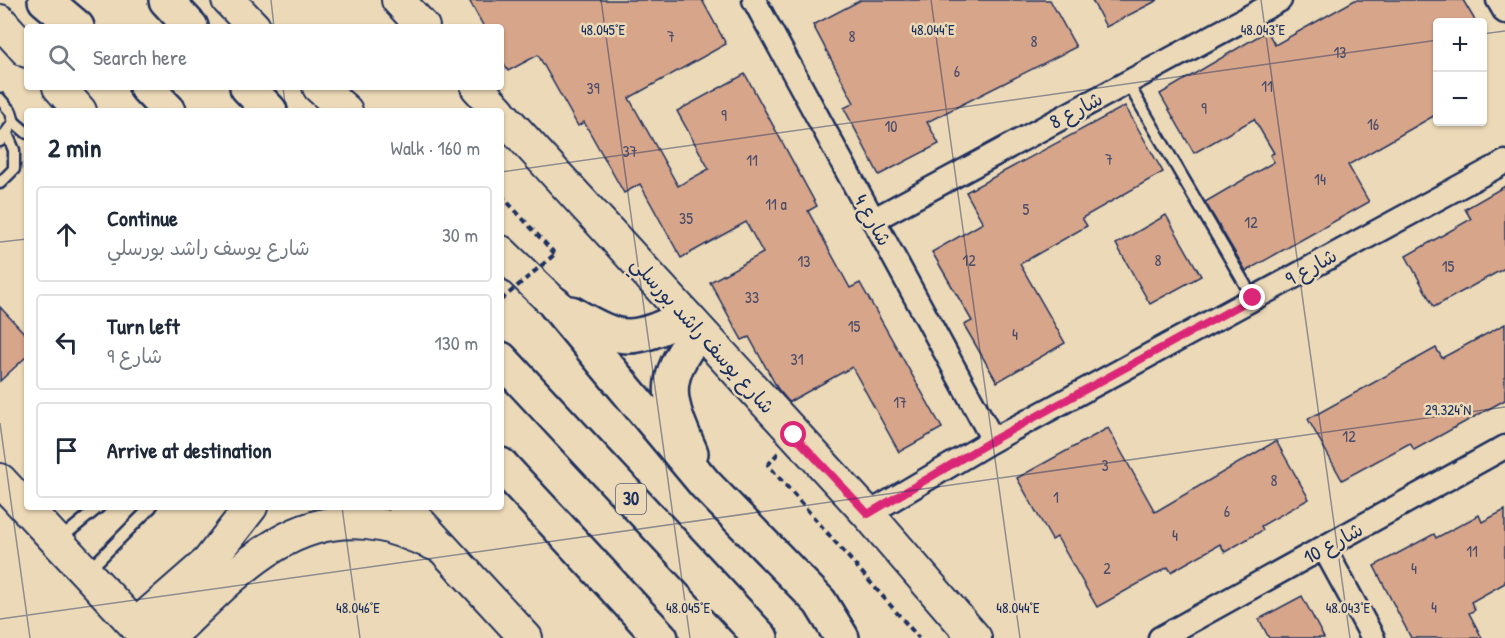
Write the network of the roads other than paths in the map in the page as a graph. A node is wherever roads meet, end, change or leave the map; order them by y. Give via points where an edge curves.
1 (45, 0) edge
2 (65, 0) edge
3 (166, 0) edge
4 (228, 0) edge
5 (398, 0) edge
6 (754, 0) edge
7 (1280, 0) edge
8 (1498, 0) edge
9 (1505, 12) edge
10 (0, 21) edge
11 (73, 24) edge
12 (87, 24) edge
13 (188, 24) edge
14 (251, 24) edge
15 (420, 24) edge
16 (24, 48) edge
17 (1127, 82) junction
18 (62, 90) edge
19 (149, 90) edge
20 (250, 90) edge
21 (322, 90) edge
22 (480, 90) edge
23 (0, 99) edge
24 (77, 108) edge
25 (166, 108) edge
26 (267, 108) edge
27 (343, 108) edge
28 (496, 108) edge
29 (504, 116) edge
30 (14, 122) junction
31 (24, 130) edge
32 (3, 138) edge
33 (1505, 162) edge
34 (0, 183) edge
35 (873, 220) junction
36 (504, 255) edge
37 (1253, 298) junction
38 (555, 304) junction
39 (692, 325) junction
40 (504, 363) edge
41 (993, 440) junction
42 (1505, 447) edge
43 (504, 468) edge
44 (0, 480) edge
45 (705, 484) junction
46 (24, 506) edge
47 (28, 510) edge
48 (95, 510) edge
49 (148, 510) edge
50 (249, 510) edge
51 (408, 510) edge
52 (868, 514) junction
53 (57, 541) junction
54 (440, 546) junction
55 (1324, 548) junction
56 (86, 572) junction
57 (142, 632) edge
58 (168, 638) edge
59 (526, 638) edge
60 (661, 638) edge
61 (761, 638) edge
62 (842, 638) edge
63 (975, 638) edge
64 (1160, 638) edge
65 (1373, 638) edge

1 - 11 highway
2 - 12 highway
3 - 13 highway
4 - 14 street
5 - 15 street
6 - 35 street, شارع 4
7 - 17 street, شارع 8
8 - 9 street
10 - 16 street
17 - 35 street, شارع 8
17 - 37 lane
18 - 24 street
19 - 25 highway
20 - 26 highway
21 - 27 street
22 - 28 street, شارع يوسف راشد بورسلي
23 - 30 lane
29 - 39 street, شارع يوسف راشد بورسلي
30 - 31 lane
30 - 32 lane
32 - 34 lane via 14,150 14,169
33 - 37 street, شارع 9
35 - 41 street, شارع 4
36 - 38 street
37 - 41 street, شارع 9
38 - 39 highway via 602,331 622,337
38 - 45 highway
39 - 45 highway via 672,376 671,399
39 - 52 street, شارع يوسف راشد بورسلي
40 - 61 highway, 30
41 - 52 street, شارع 9
42 - 55 street, شارع 10
43 - 60 highway
44 - 46 street
45 - 62 highway via 820,602
47 - 53 street
48 - 53 lane
49 - 56 lane
50 - 57 street via 208,562
51 - 54 street
52 - 63 street, شارع يوسف راشد بورسلي
53 - 56 street
54 - 58 street via 379,525 346,524 304,531 258,554
54 - 59 street
55 - 64 street, شارع 10
55 - 65 street
56 - 57 street

